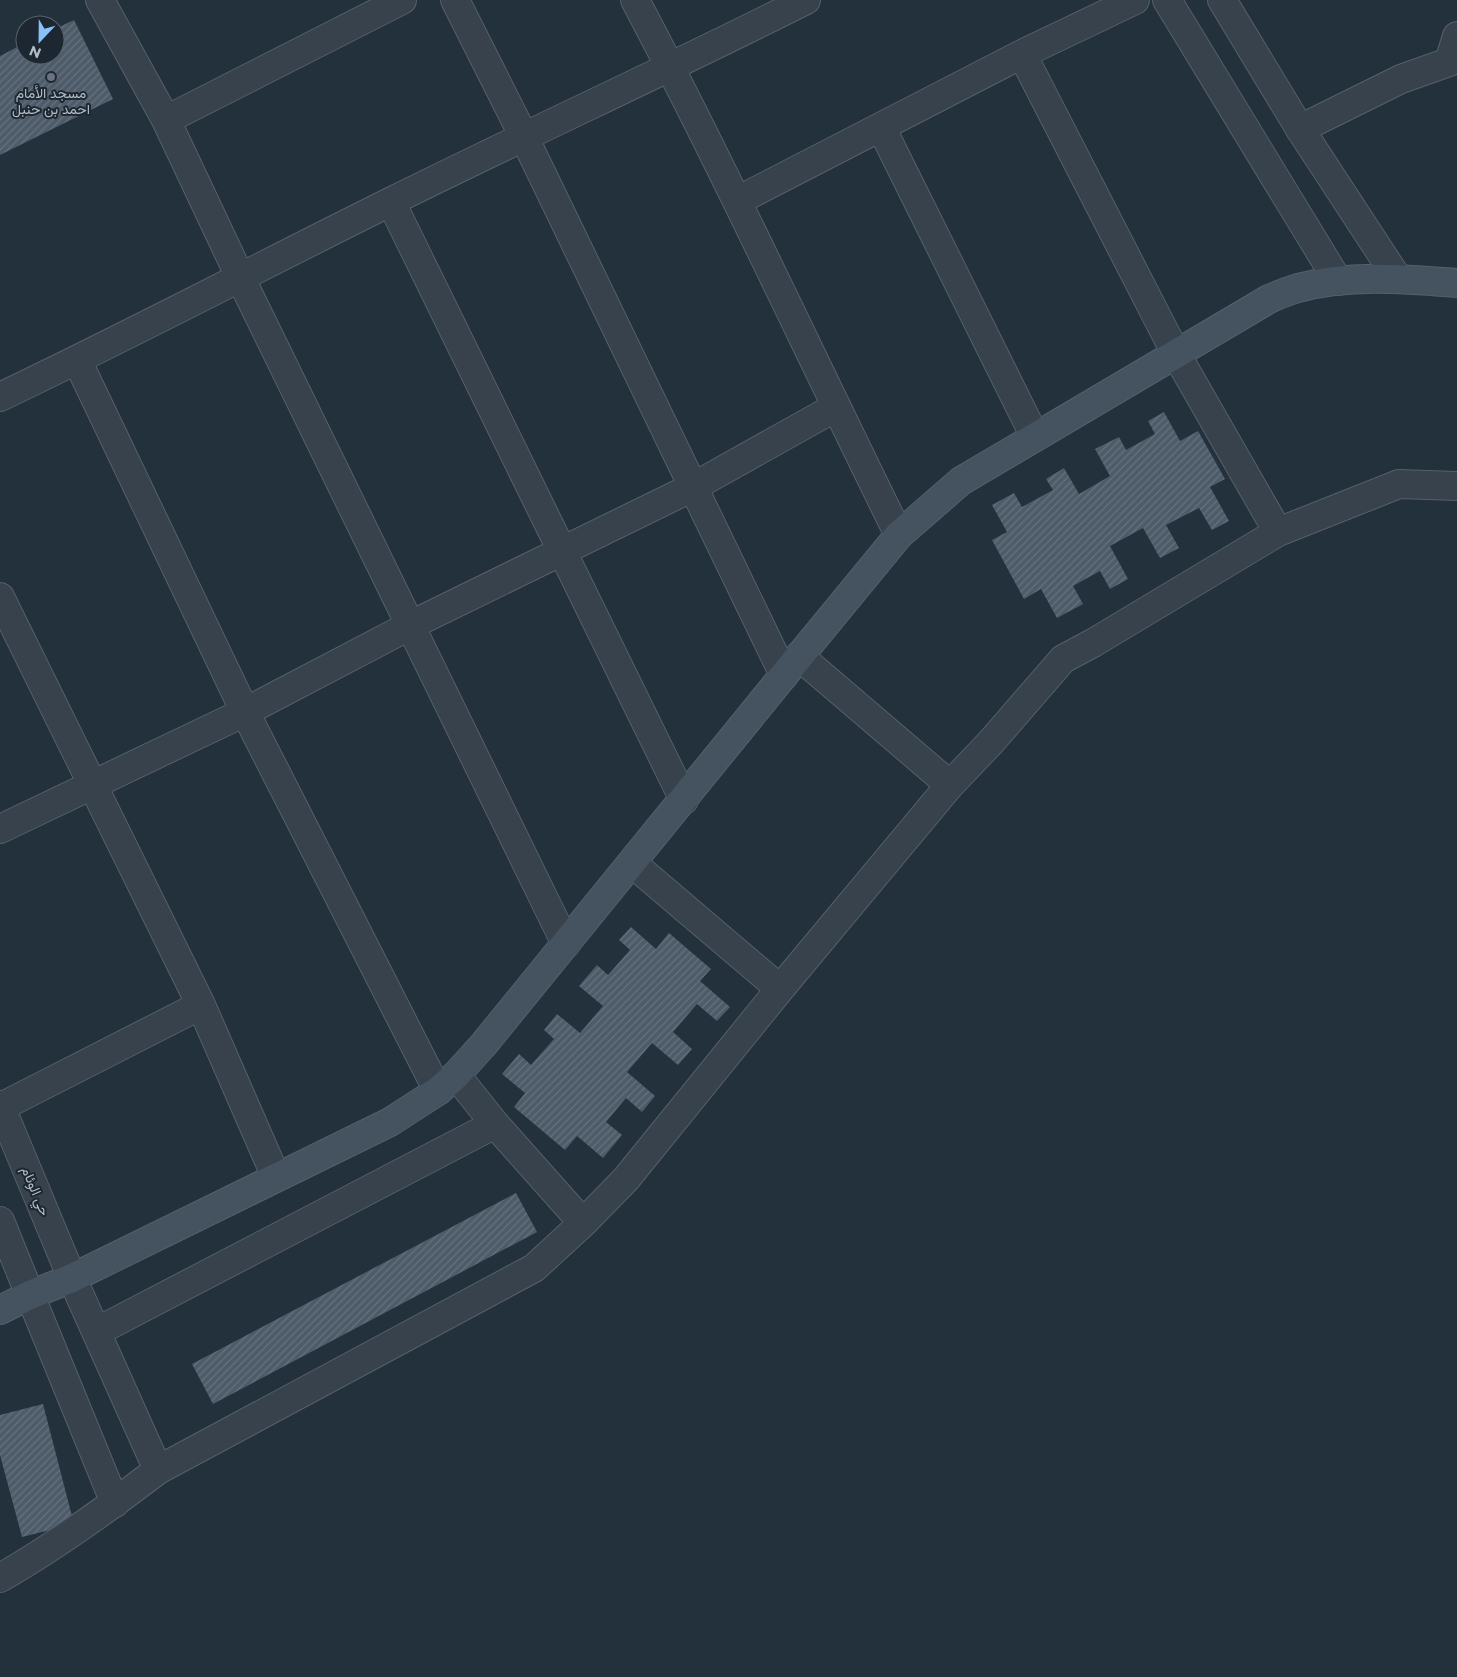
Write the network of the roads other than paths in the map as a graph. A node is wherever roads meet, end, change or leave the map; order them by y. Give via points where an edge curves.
1 (100, 0) edge
2 (402, 0) edge
3 (455, 0) edge
4 (635, 0) edge
5 (806, 0) edge
6 (1135, 0) edge
7 (1167, 0) edge
8 (1222, 0) edge
9 (1457, 36) edge
10 (1022, 54) junction
11 (1453, 64) edge
12 (671, 68) junction
13 (166, 120) junction
14 (881, 127) junction
15 (1300, 129) junction
16 (524, 137) junction
17 (737, 201) junction
18 (391, 202) junction
19 (241, 279) junction
20 (1398, 279) junction
21 (1338, 281) junction
22 (1457, 283) edge
23 (1176, 354) junction
24 (78, 360) junction
25 (0, 397) edge
26 (836, 407) junction
27 (1035, 437) junction
28 (1457, 486) edge
29 (693, 487) junction
30 (1278, 532) junction
31 (899, 535) junction
32 (562, 551) junction
33 (0, 597) edge
34 (411, 625) junction
35 (792, 665) junction
36 (245, 712) junction
37 (91, 784) junction
38 (950, 784) junction
39 (684, 800) junction
40 (0, 828) edge
41 (632, 863) junction
42 (566, 944) junction
43 (780, 989) junction
44 (201, 1005) junction
45 (447, 1083) junction
46 (0, 1106) edge
47 (495, 1124) junction
48 (276, 1177) junction
49 (0, 1221) edge
50 (583, 1223) junction
51 (72, 1278) junction
52 (30, 1295) junction
53 (0, 1310) edge
54 (96, 1332) junction
55 (158, 1470) junction
56 (115, 1503) junction
57 (0, 1578) edge

1 - 13 street
2 - 13 street
3 - 16 street
4 - 12 street
5 - 12 street
6 - 10 street
7 - 21 street
8 - 15 street
9 - 11 street
10 - 14 street
10 - 23 street
11 - 15 street via 1401,79
12 - 16 street
12 - 17 street
13 - 19 street
14 - 17 street
14 - 27 street
15 - 20 street
16 - 18 street
16 - 29 street
17 - 26 street
18 - 19 street
18 - 32 street
19 - 24 street
19 - 34 street
20 - 21 main road
20 - 22 main road
21 - 23 main road via 1298,288 1269,299
23 - 27 main road
23 - 30 street
24 - 25 street
24 - 36 street
26 - 29 street
26 - 31 street
27 - 31 main road via 961,481
28 - 30 street via 1400,484
29 - 32 street
29 - 35 street
30 - 38 street via 1063,659
31 - 35 main road
32 - 34 street
32 - 39 street
33 - 37 street
34 - 36 street
34 - 42 street
35 - 38 street
35 - 39 main road
36 - 37 street
36 - 45 street
37 - 40 street
37 - 44 street
38 - 43 street
39 - 41 main road
41 - 42 main road
41 - 43 street
42 - 45 main road via 484,1044
43 - 50 street via 626,1179
44 - 46 street
44 - 48 street
45 - 47 street
45 - 48 main road via 390,1122
46 - 51 street, حي الوئام
47 - 50 street
47 - 54 street
48 - 51 main road
49 - 52 street
50 - 55 street via 534,1268
51 - 52 main road
51 - 54 street, حي الوئام
52 - 53 main road
52 - 56 street
54 - 55 street, حي الوئام
55 - 56 street
56 - 57 street via 43,1553

